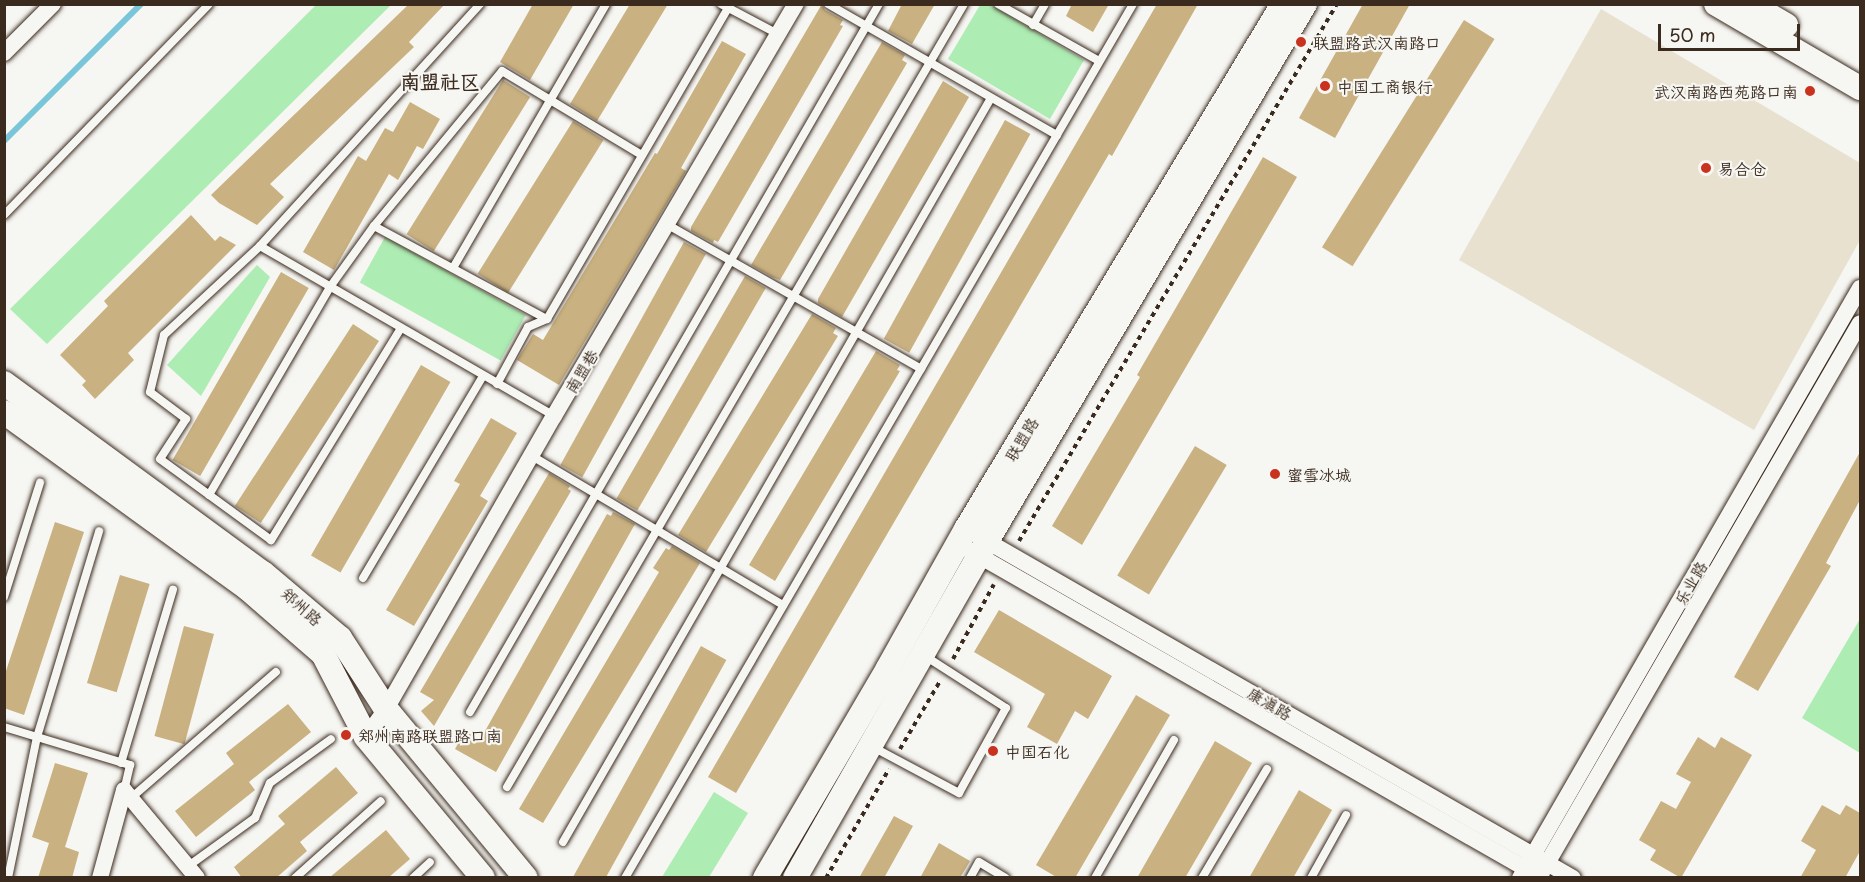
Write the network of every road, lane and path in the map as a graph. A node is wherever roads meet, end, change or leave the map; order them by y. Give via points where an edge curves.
1 (53, 4) edge
2 (209, 4) edge
3 (480, 4) edge
4 (606, 4) edge
5 (796, 4) edge
6 (828, 4) edge
7 (879, 4) edge
8 (964, 4) edge
9 (998, 4) edge
10 (1045, 4) edge
11 (1132, 4) edge
12 (1283, 4) edge
13 (1305, 4) edge
14 (1336, 4) edge
15 (1716, 4) edge
16 (1750, 4) edge
17 (726, 6) edge
18 (1033, 24) junction
19 (866, 27) junction
20 (778, 34) junction
21 (4, 53) edge
22 (1099, 61) junction
23 (930, 63) junction
24 (1860, 69) edge
25 (1860, 88) edge
26 (991, 98) junction
27 (551, 100) junction
28 (1057, 135) junction
29 (642, 155) junction
30 (4, 215) edge
31 (668, 225) junction
32 (374, 226) junction
33 (260, 246) junction
34 (731, 261) junction
35 (453, 268) junction
36 (330, 287) junction
37 (1860, 288) edge
38 (794, 297) junction
39 (548, 319) junction
40 (1860, 323) edge
41 (401, 328) junction
42 (856, 332) junction
43 (921, 369) junction
44 (483, 376) junction
45 (497, 384) junction
46 (9, 396) edge
47 (554, 416) junction
48 (532, 456) junction
49 (40, 483) dead end
50 (597, 492) junction
51 (209, 495) junction
52 (658, 529) junction
53 (99, 531) dead end
54 (962, 536) junction
55 (983, 548) junction
56 (1006, 562) junction
57 (721, 567) junction
58 (363, 578) dead end
59 (173, 590) dead end
60 (4, 597) edge
61 (783, 605) junction
62 (924, 655) junction
63 (947, 669) junction
64 (276, 672) dead end
65 (386, 709) junction
66 (470, 712) dead end
67 (4, 727) edge
68 (37, 737) junction
69 (366, 737) junction
70 (331, 739) dead end
71 (1174, 740) dead end
72 (871, 746) junction
73 (894, 760) junction
74 (121, 763) junction
75 (1267, 769) dead end
76 (507, 787) dead end
77 (127, 794) junction
78 (381, 801) dead end
79 (1346, 815) dead end
80 (563, 842) dead end
81 (430, 862) dead end
82 (1535, 870) edge
83 (192, 872) edge
84 (8, 878) edge
85 (100, 878) edge
86 (295, 878) edge
87 (412, 878) edge
88 (483, 878) edge
89 (526, 878) edge
90 (625, 878) edge
91 (765, 878) edge
92 (795, 878) edge
93 (826, 878) edge
94 (970, 878) edge
95 (1006, 878) edge
96 (1095, 878) edge
97 (1202, 878) edge
98 (1311, 878) edge
99 (1573, 878) edge

1 - 21 street
2 - 30 lane
3 - 33 lane
4 - 27 lane
5 - 20 street, 南盟巷
6 - 19 lane
7 - 19 lane
8 - 23 lane
9 - 18 lane
10 - 18 lane
11 - 22 lane
12 - 54 main road, 联盟路
13 - 55 main road, 联盟路
14 - 56 path
15 - 25 main road
16 - 24 main road
17 - 20 lane
17 - 29 lane
18 - 22 lane
19 - 23 lane
19 - 34 lane
20 - 31 street, 南盟巷
22 - 28 lane
23 - 26 lane
23 - 38 lane
26 - 28 lane
26 - 42 lane
27 - 29 lane
27 - 32 lane via 502,70
27 - 35 lane
28 - 43 lane
29 - 39 lane
31 - 34 lane
31 - 47 street, 南盟巷
32 - 35 lane
32 - 36 lane
33 - 36 lane
33 - 51 lane via 164,334 150,392 186,419 160,459
34 - 38 lane
34 - 50 lane
35 - 39 lane
36 - 41 lane
36 - 51 lane
37 - 82 street, 乐业路
38 - 42 lane
38 - 52 lane
39 - 45 lane via 528,327
40 - 82 street, 乐业路
41 - 44 lane
41 - 51 lane via 271,540
42 - 43 lane
42 - 57 lane
43 - 61 lane
44 - 45 lane
44 - 58 lane
45 - 47 lane
46 - 65 main road, 郑州路 via 263,573 340,638
46 - 69 main road, 郑州路 via 323,654
47 - 48 street, 南盟巷
48 - 50 lane
48 - 65 street, 南盟巷
49 - 60 lane
50 - 52 lane
50 - 66 lane
52 - 57 lane
52 - 76 lane
53 - 68 lane
54 - 55 street, 康滇路
54 - 91 main road, 联盟路
55 - 56 street, 康滇路
55 - 62 main road, 联盟路
56 - 63 path
56 - 82 street, 康滇路
57 - 61 lane
57 - 80 lane
59 - 74 lane
61 - 90 lane
62 - 63 lane
62 - 72 main road, 联盟路
63 - 73 path
63 - 73 lane via 1006,708 958,793
64 - 77 lane
65 - 69 street, 南盟巷
65 - 89 main road, 郑州路
67 - 68 lane
68 - 74 lane
68 - 84 lane
69 - 88 main road, 郑州路
70 - 83 lane via 270,783 255,818
71 - 96 lane
72 - 73 lane
72 - 92 main road, 联盟路
73 - 93 path
74 - 77 lane via 130,765
75 - 97 lane
77 - 83 street
77 - 85 street
78 - 86 lane
79 - 98 lane
81 - 87 lane
82 - 99 street, 康滇路
94 - 95 lane via 979,861

